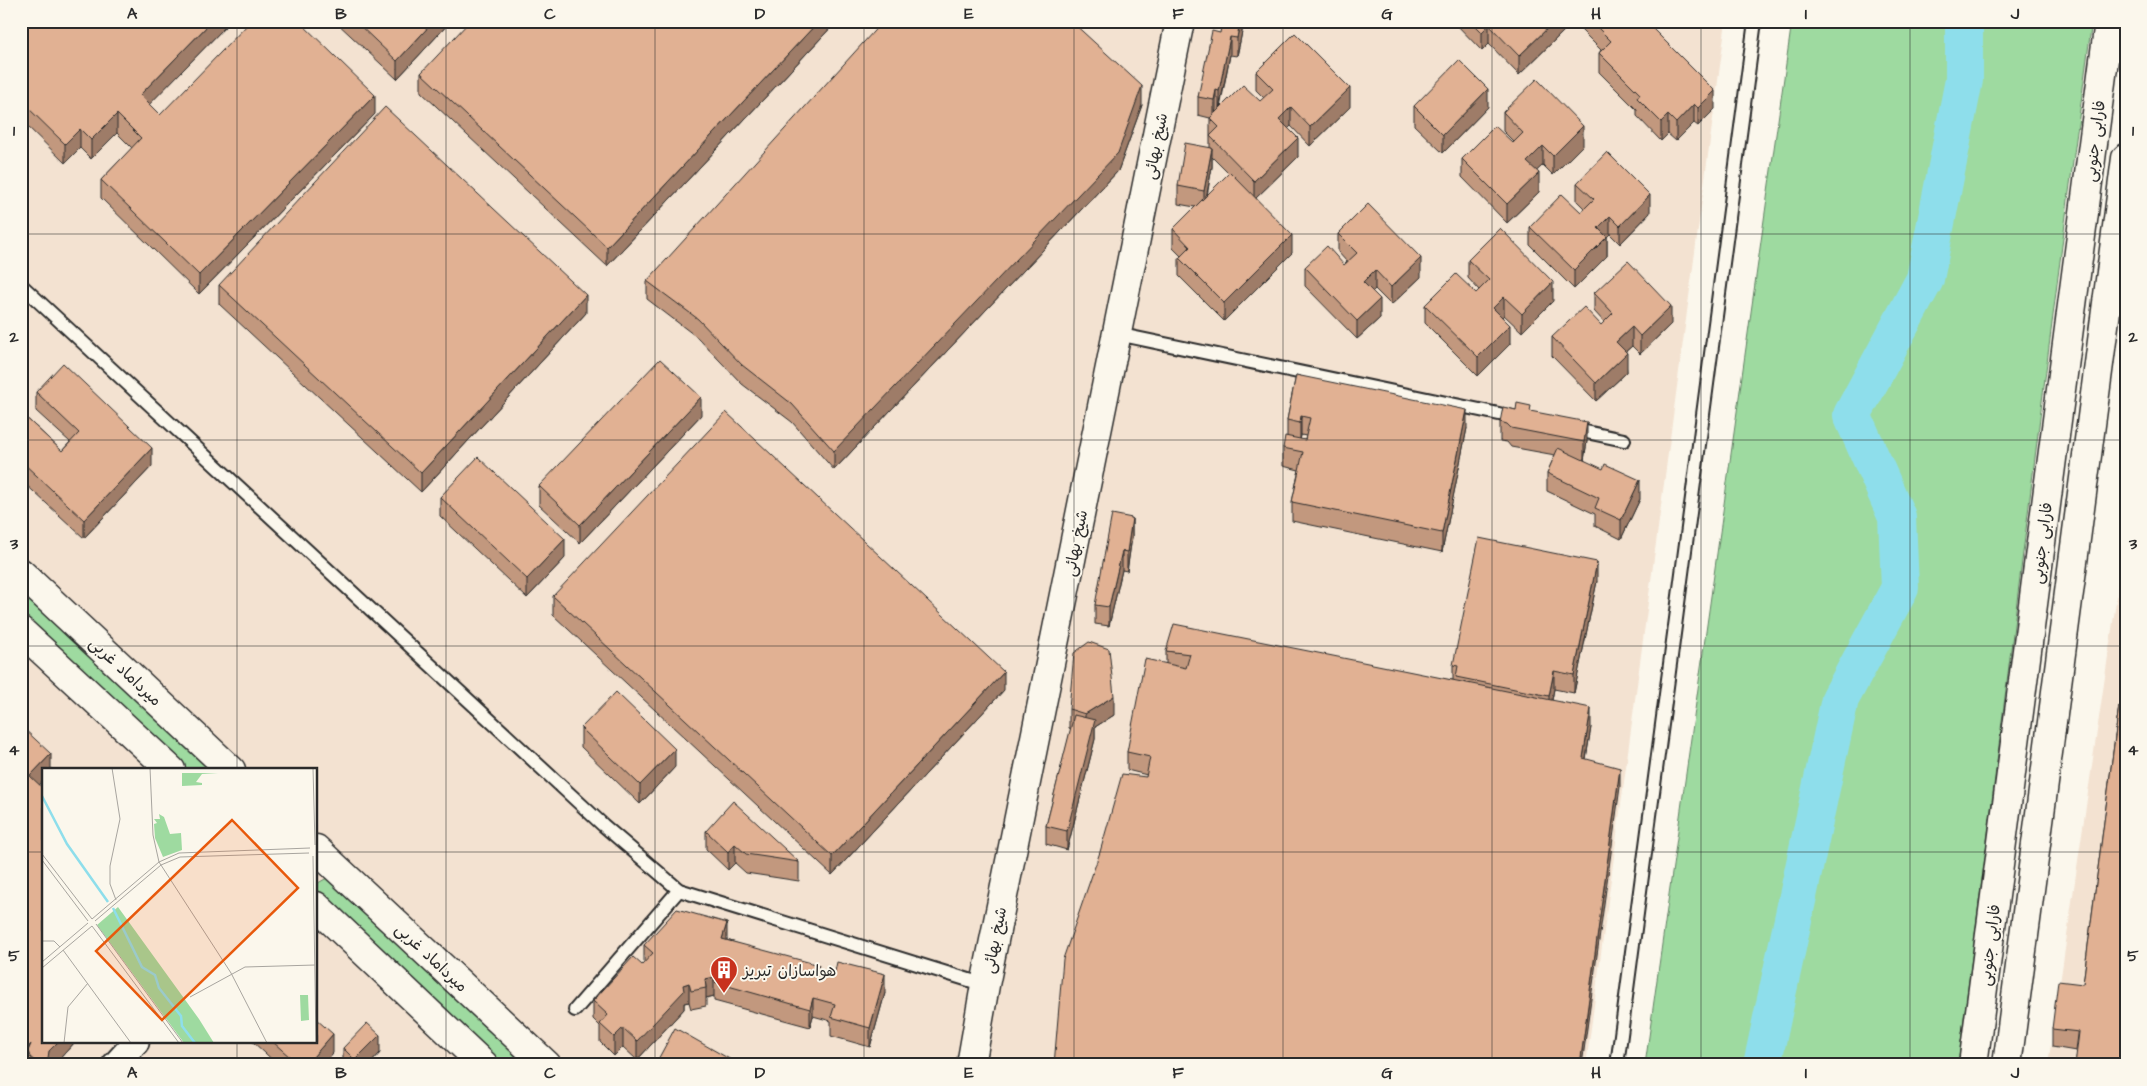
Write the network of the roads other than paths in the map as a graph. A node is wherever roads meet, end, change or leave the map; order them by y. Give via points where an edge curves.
1 (1180, 21) edge
2 (1755, 21) edge
3 (2110, 21) edge
4 (2126, 158) edge
5 (21, 285) edge
6 (1117, 334) junction
7 (1526, 419) edge
8 (1556, 425) edge
9 (1624, 440) dead end
10 (21, 573) edge
11 (21, 630) edge
12 (168, 768) edge
13 (229, 768) edge
14 (318, 851) edge
15 (679, 890) junction
16 (318, 908) edge
17 (985, 985) junction
18 (575, 1010) dead end
19 (134, 1044) edge
20 (115, 1065) edge
21 (484, 1065) edge
22 (547, 1065) edge
23 (971, 1065) edge
24 (1617, 1065) edge
25 (1973, 1065) edge
26 (2007, 1065) edge

1 - 6 street, شیخ بهائی
2 - 24 lane
3 - 25 street, فارابی جنوبی
4 - 26 street, فارابی جنوبی
5 - 15 lane via 603,825
6 - 7 lane
6 - 17 street, شیخ بهائی
8 - 9 lane
10 - 13 street, میرداماد غربی
11 - 12 street
14 - 22 street, میرداماد غربی
15 - 17 lane
15 - 18 lane
16 - 21 street
17 - 23 street, شیخ بهائی
19 - 20 street

